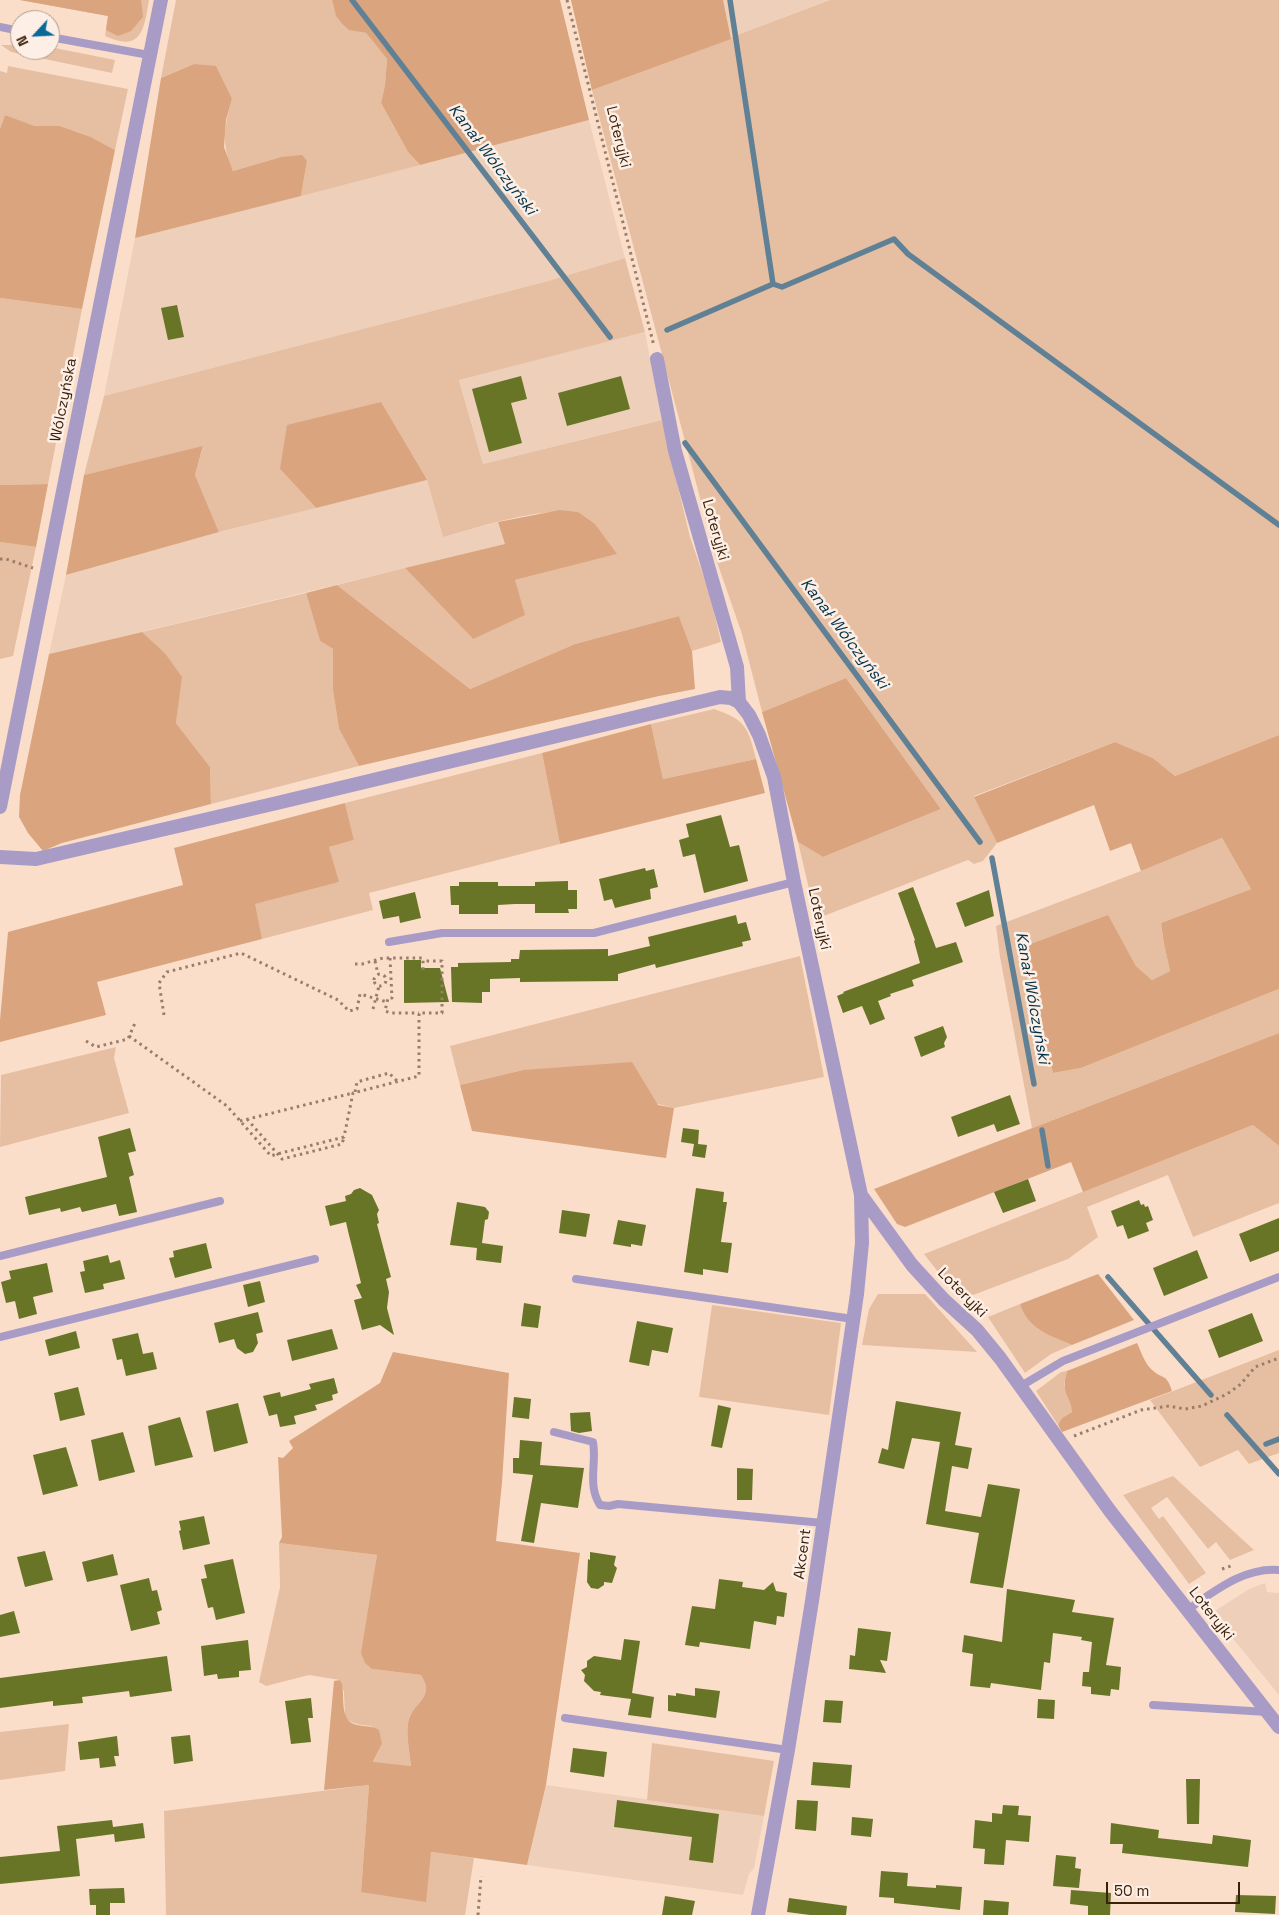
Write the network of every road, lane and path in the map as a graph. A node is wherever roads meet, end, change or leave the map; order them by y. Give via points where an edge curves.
1 (161, 0) edge
2 (567, 0) edge
3 (60, 39) edge
4 (149, 55) junction
5 (657, 359) joint
6 (0, 559) edge
7 (46, 572) junction
8 (740, 702) junction
9 (0, 807) edge
10 (0, 857) edge
11 (794, 882) junction
12 (389, 942) dead end
13 (390, 958) junction
14 (375, 961) junction
15 (423, 961) junction
16 (355, 964) dead end
17 (423, 970) dead end
18 (378, 974) junction
19 (379, 986) junction
20 (376, 999) junction
21 (387, 1002) junction
22 (374, 1009) dead end
23 (419, 1013) junction
24 (164, 1015) dead end
25 (135, 1023) dead end
26 (129, 1036) junction
27 (86, 1041) dead end
28 (398, 1081) junction
29 (354, 1092) junction
30 (248, 1119) junction
31 (240, 1121) junction
32 (344, 1137) junction
33 (277, 1154) junction
34 (861, 1195) junction
35 (220, 1201) dead end
36 (0, 1256) edge
37 (315, 1260) dead end
38 (1279, 1277) edge
39 (576, 1279) dead end
40 (853, 1319) junction
41 (0, 1336) edge
42 (1279, 1358) edge
43 (1021, 1386) junction
44 (554, 1432) dead end
45 (1065, 1447) junction
46 (824, 1523) junction
47 (1279, 1570) edge
48 (1187, 1610) junction
49 (1153, 1705) dead end
50 (1269, 1712) junction
51 (565, 1718) dead end
52 (1279, 1727) edge
53 (788, 1750) junction
54 (481, 1876) dead end
55 (478, 1915) edge
56 (758, 1915) edge

1 - 4 street, Wólczyńska
2 - 5 path, Loteryjki
3 - 4 lane
4 - 7 street, Wólczyńska
5 - 8 street, Loteryjki via 675,451 737,667
6 - 7 path
7 - 9 street, Wólczyńska
8 - 10 street via 720,697 36,859
8 - 11 street, Loteryjki via 759,735 774,777
11 - 12 lane via 594,933 442,933
11 - 34 street, Loteryjki
13 - 14 path
13 - 15 path via 423,958
13 - 21 path via 392,998
14 - 16 path
14 - 18 path
15 - 17 path
15 - 23 path via 442,961 442,1013
18 - 19 path via 374,979
18 - 19 path via 386,979
19 - 20 path
20 - 21 path
20 - 22 path
20 - 24 path via 360,994 357,1009 349,1011 338,1000 241,953 167,972 159,983
21 - 23 path via 385,1011
23 - 28 path via 419,1076
25 - 26 path
26 - 27 path via 128,1039 96,1047
26 - 31 path via 227,1106
28 - 29 path
28 - 29 path via 389,1073 357,1082
29 - 30 path
29 - 32 path
30 - 31 path
30 - 33 path
31 - 33 path via 271,1156
32 - 33 path
32 - 33 path via 342,1144 282,1159
34 - 40 street, Akcent via 862,1243
34 - 43 street, Loteryjki via 912,1265 976,1330
35 - 36 lane
37 - 41 lane
38 - 43 lane via 1063,1361
39 - 40 lane
40 - 46 street, Akcent
42 - 45 path via 1255,1367 1241,1384 1202,1406 1141,1410 1076,1435
43 - 45 street, Loteryjki
44 - 46 lane via 593,1442 594,1496 600,1505
45 - 48 street, Loteryjki
46 - 53 street, Akcent
47 - 48 lane via 1263,1569 1245,1575
48 - 50 street, Loteryjki
49 - 50 lane
50 - 52 street, Loteryjki
51 - 53 lane
53 - 56 street, Akcent
54 - 55 path

